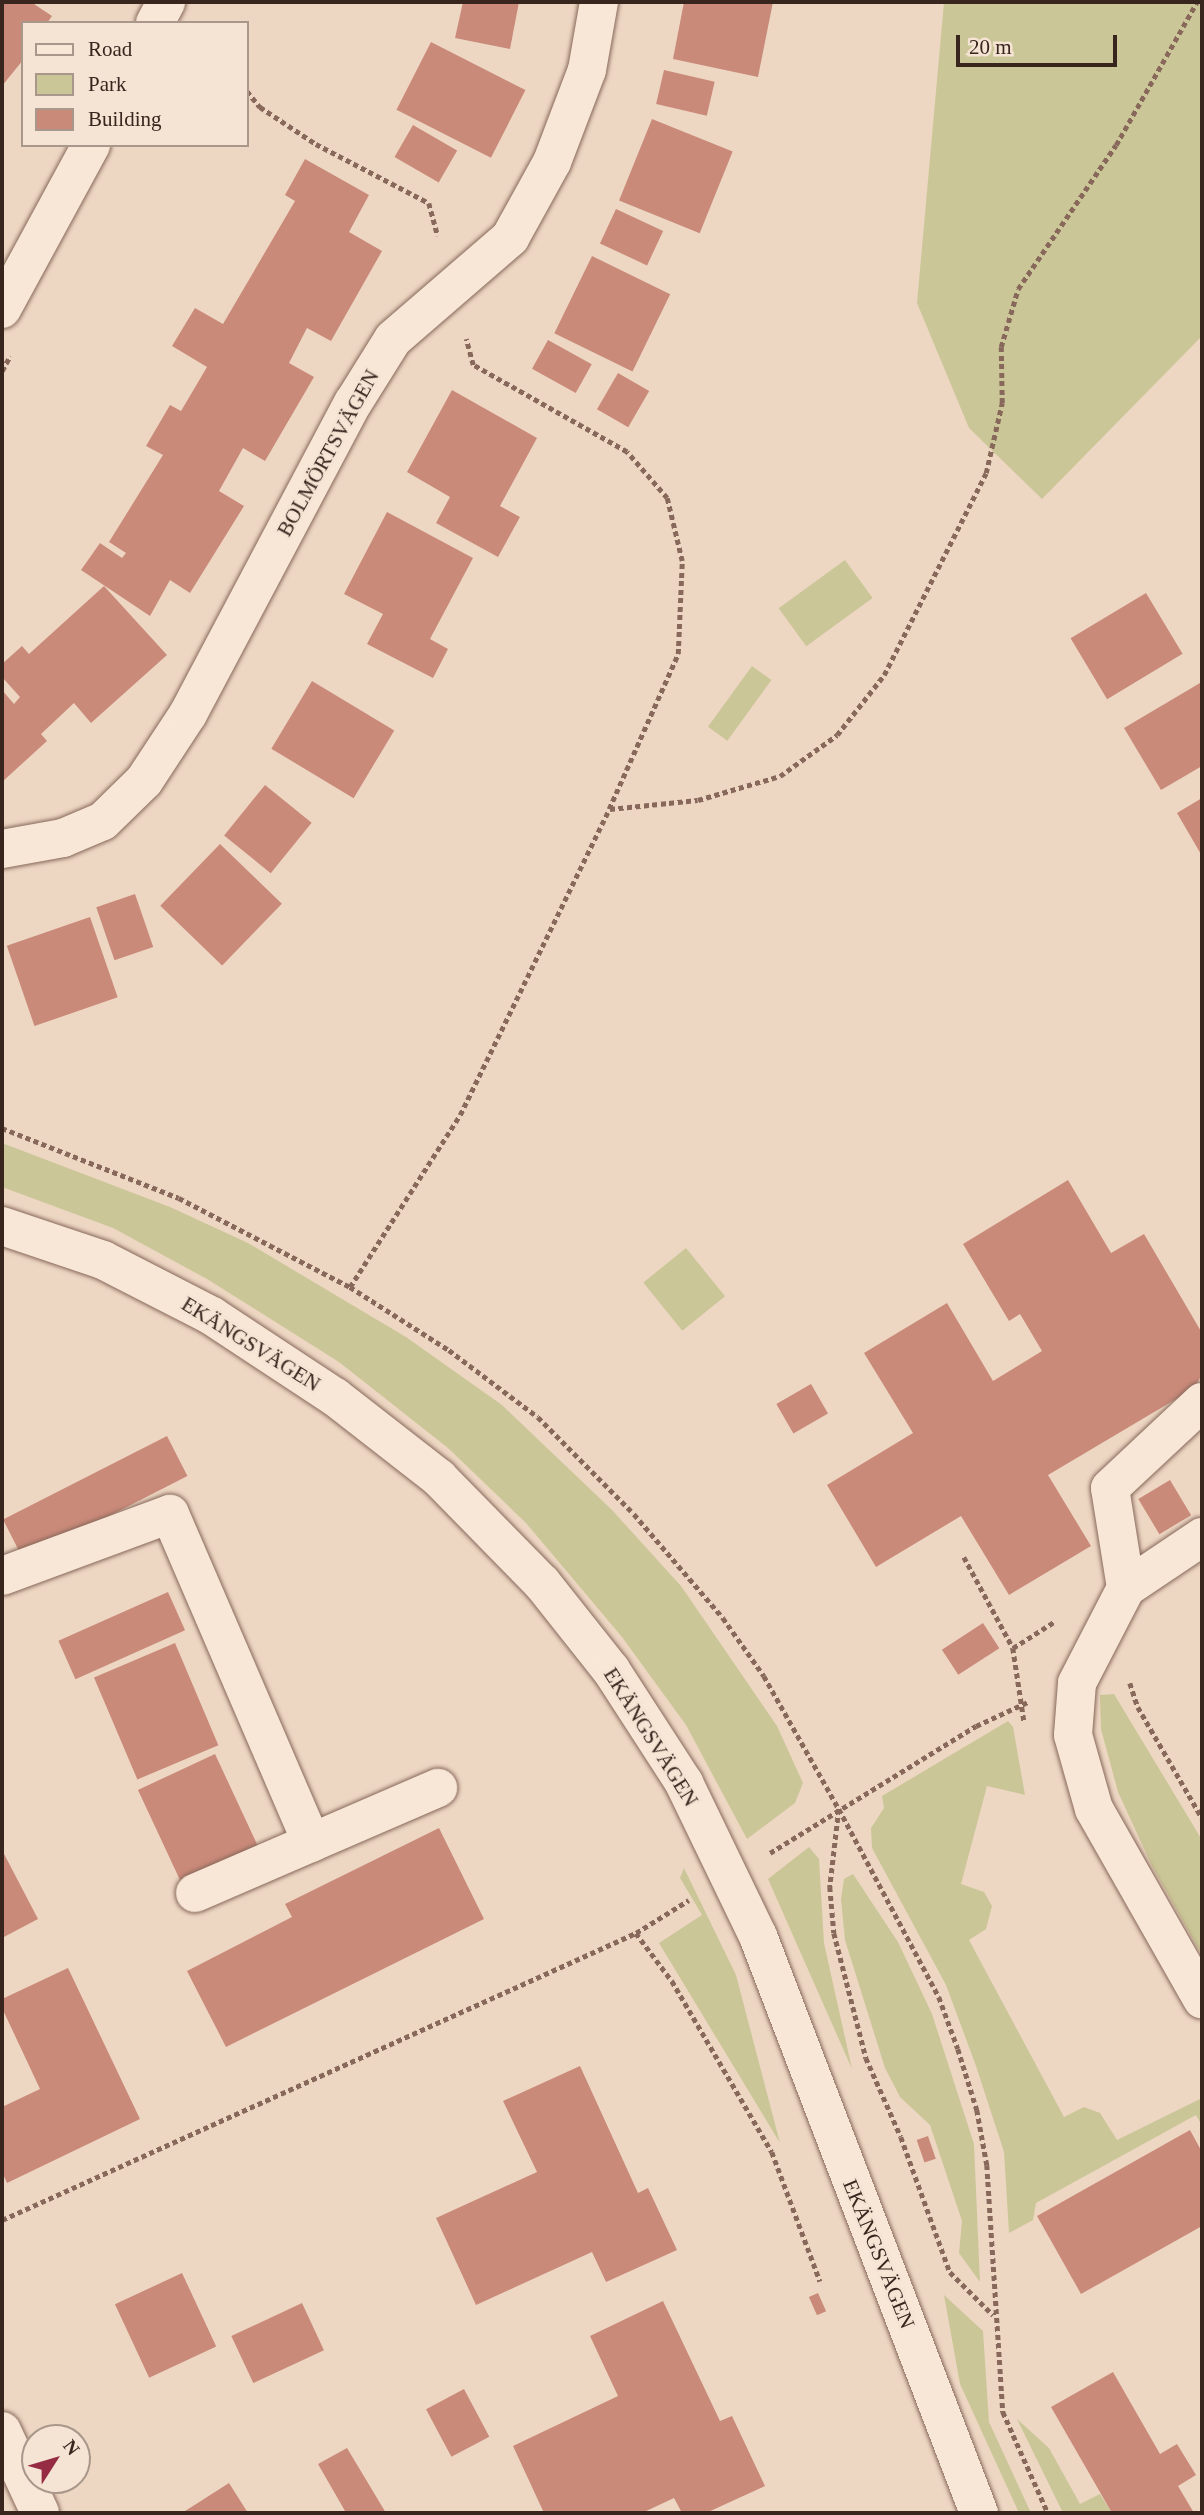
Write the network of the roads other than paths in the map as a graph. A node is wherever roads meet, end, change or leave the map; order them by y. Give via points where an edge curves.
1 (166, 2) edge
2 (599, 2) edge
3 (156, 21) edge
4 (90, 147) edge
5 (2, 309) edge
6 (2, 849) edge
7 (2, 1226) edge
8 (1202, 1402) edge
9 (1202, 1537) edge
10 (2, 1576) edge
11 (1126, 1588) junction
12 (438, 1788) dead end
13 (312, 1843) junction
14 (195, 1894) dead end
15 (1202, 1999) edge
16 (2, 2431) edge
17 (40, 2513) edge
18 (979, 2513) edge

1 - 3 street
2 - 6 street, BOLMÖRTSVÄGEN via 586,70 552,162 510,238 393,338 353,403 188,714 144,782 103,821 63,838
4 - 5 street
7 - 18 street, EKÄNGSVÄGEN via 103,1260 212,1316 335,1396 439,1478 542,1583 611,1670 684,1783 758,1936
8 - 11 street via 1110,1488
9 - 11 street
10 - 13 street via 170,1514
11 - 15 street via 1077,1683 1073,1735 1094,1810
12 - 13 street
13 - 14 street
16 - 17 street

